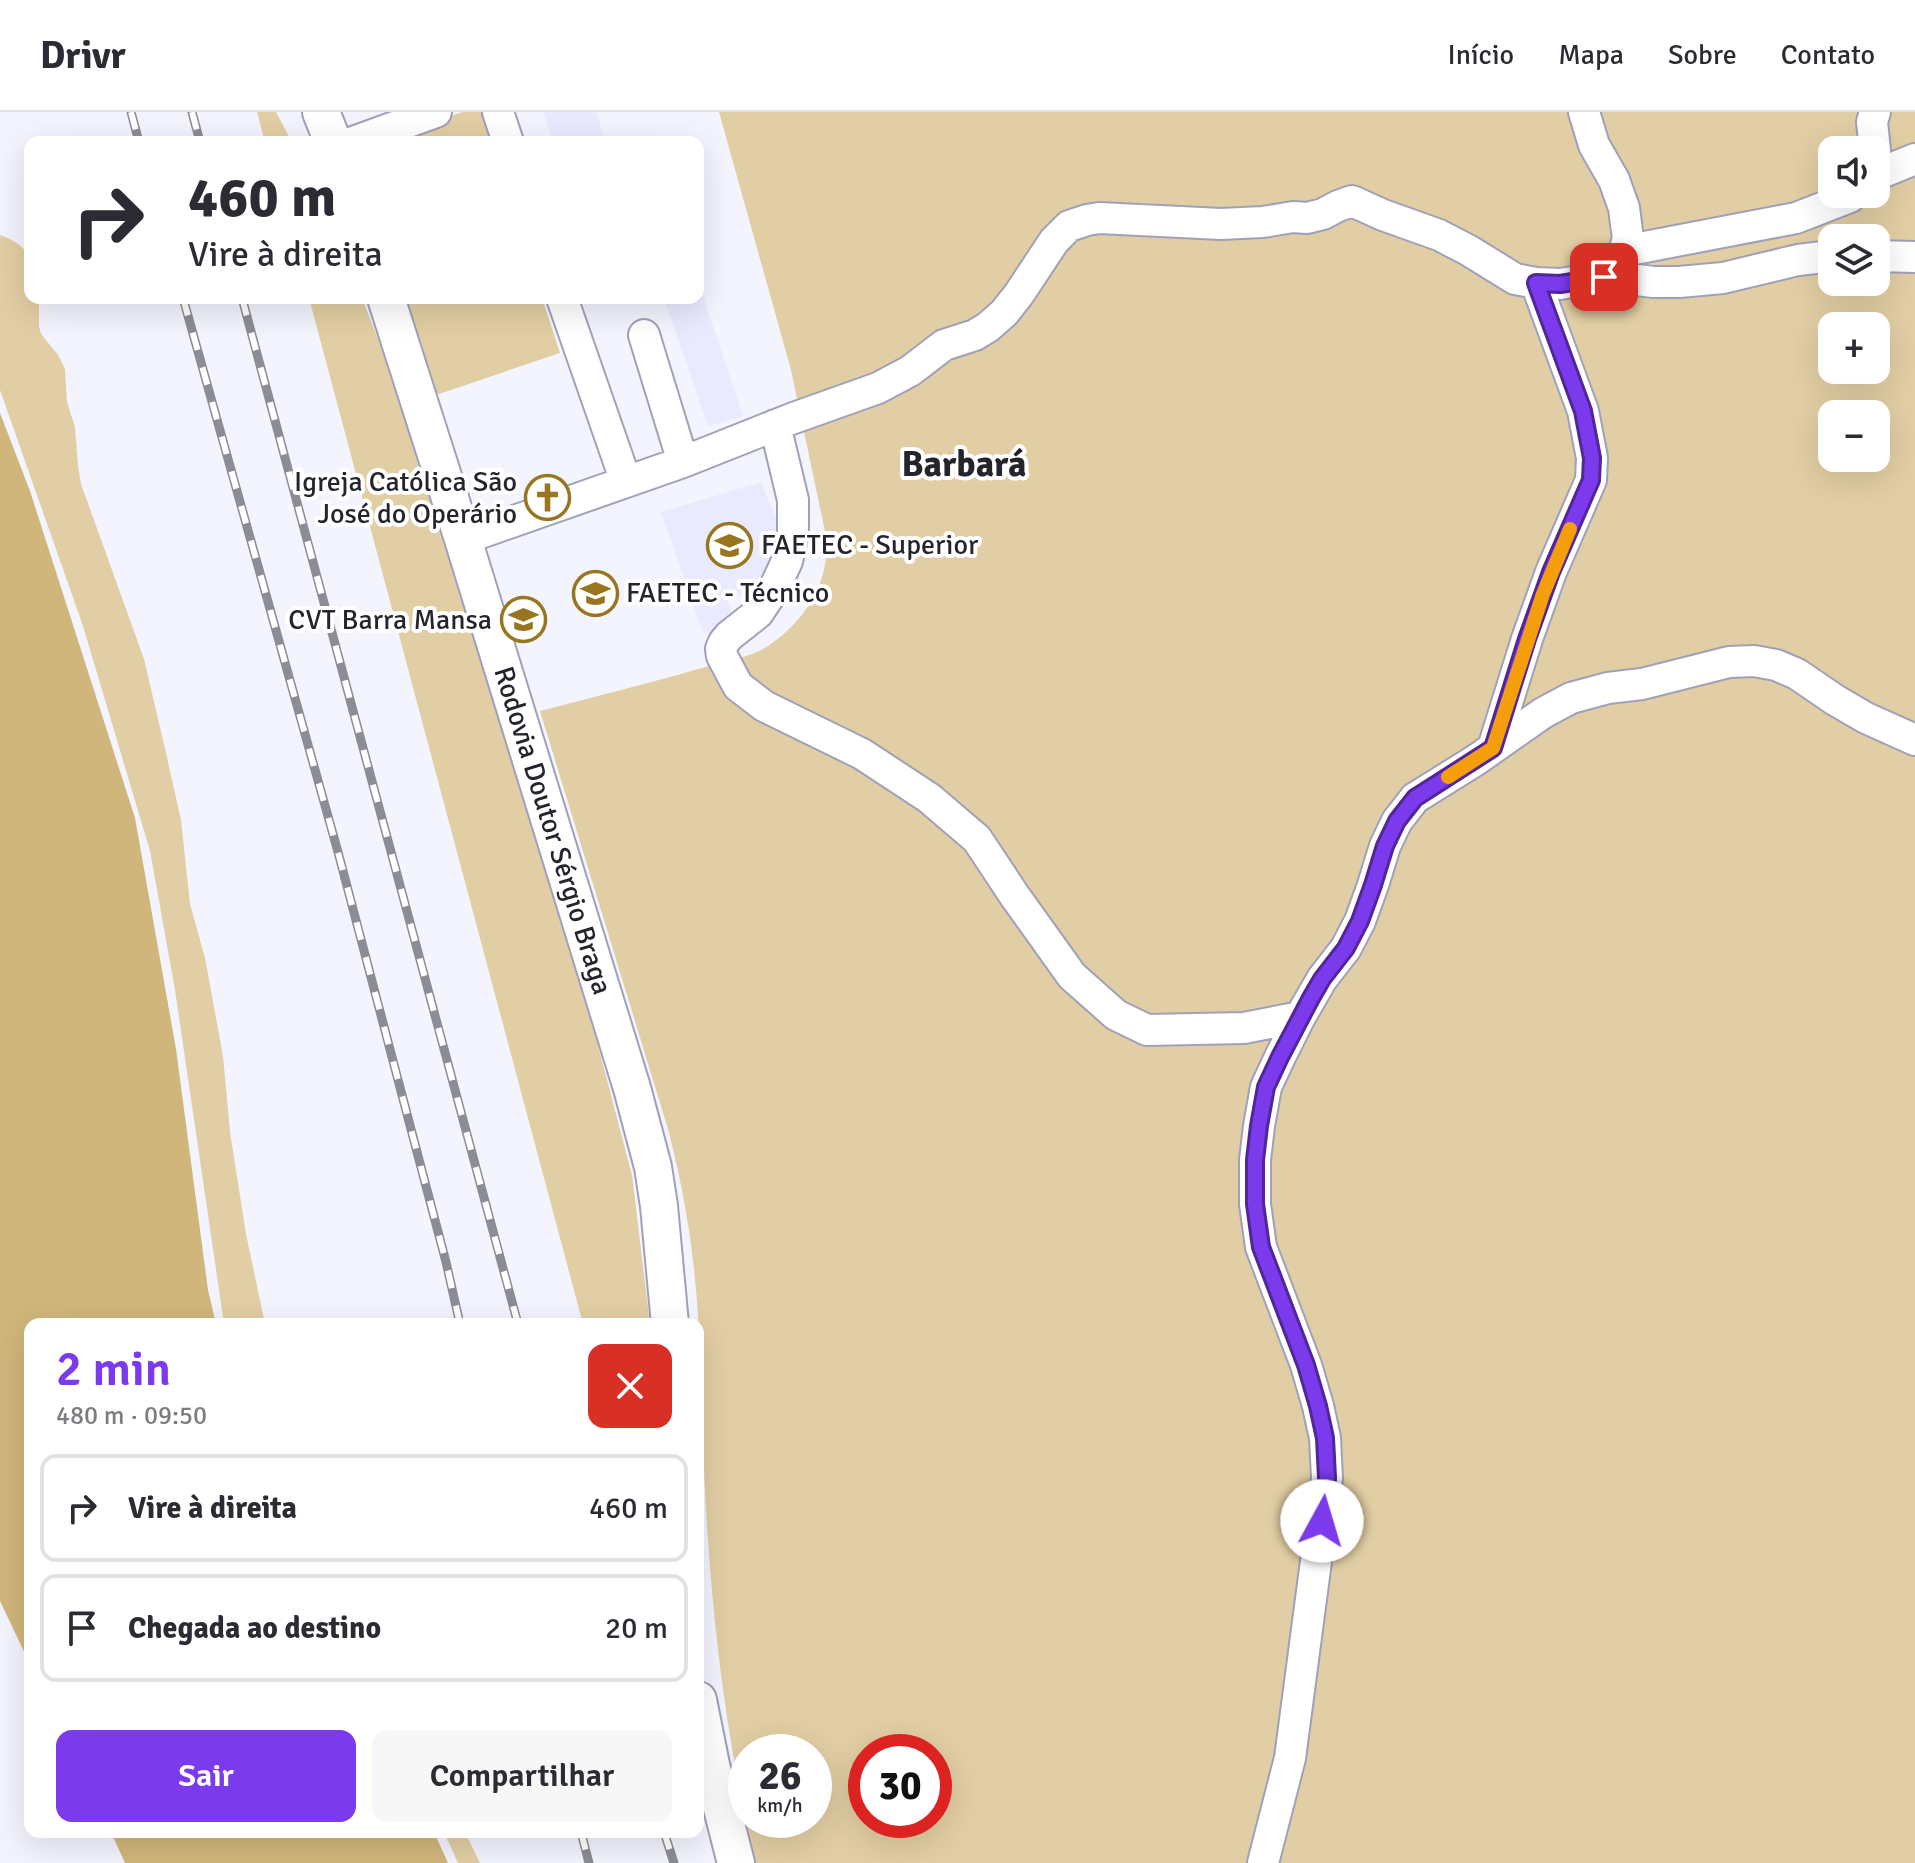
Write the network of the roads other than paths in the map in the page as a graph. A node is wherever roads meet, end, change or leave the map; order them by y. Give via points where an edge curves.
1 (321, 112) edge
2 (436, 112) edge
3 (498, 112) edge
4 (1584, 112) edge
5 (1875, 112) edge
6 (331, 136) edge
7 (370, 136) edge
8 (506, 136) edge
9 (1874, 136) edge
10 (1915, 159) edge
11 (1890, 161) edge
12 (1820, 208) edge
13 (1624, 251) junction
14 (1890, 256) edge
15 (1915, 257) edge
16 (1818, 258) edge
17 (1604, 277) junction
18 (1536, 283) junction
19 (388, 304) edge
20 (564, 304) edge
21 (644, 335) dead end
22 (783, 422) junction
23 (683, 462) junction
24 (626, 482) junction
25 (463, 539) junction
26 (1915, 740) edge
27 (1493, 748) junction
28 (1300, 1017) junction
29 (669, 1318) edge
30 (704, 1730) edge
31 (736, 1863) edge
32 (1263, 1863) edge

1 - 6 main road
2 - 7 street
3 - 8 street
4 - 13 street via 1624,208
5 - 9 street
10 - 11 street
12 - 13 street via 1796,218
13 - 17 street
14 - 15 street
16 - 17 street via 1708,280
17 - 18 street
18 - 22 street via 1515,279 1439,235 1352,201 1307,218 1263,222 1087,220 1069,226 1054,241 1019,294 988,327 944,345 878,388
18 - 27 street via 1583,411 1591,480 1551,572
19 - 25 main road, Rodovia Doutor Sérgio Braga
20 - 24 street
21 - 23 street
22 - 23 street
22 - 28 street via 793,534 787,561 767,600 721,649 738,686 764,706 862,754 929,798 977,839 1072,976 1116,1015 1147,1030 1244,1028
23 - 24 street
24 - 25 street
25 - 29 main road, Rodovia Doutor Sérgio Braga via 653,1167
26 - 27 street via 1866,718 1797,674 1754,661 1571,698
27 - 28 street via 1415,798 1397,821 1360,921
28 - 32 street via 1266,1087 1255,1160 1255,1204 1261,1247 1318,1406 1327,1478 1290,1758
30 - 31 main road

